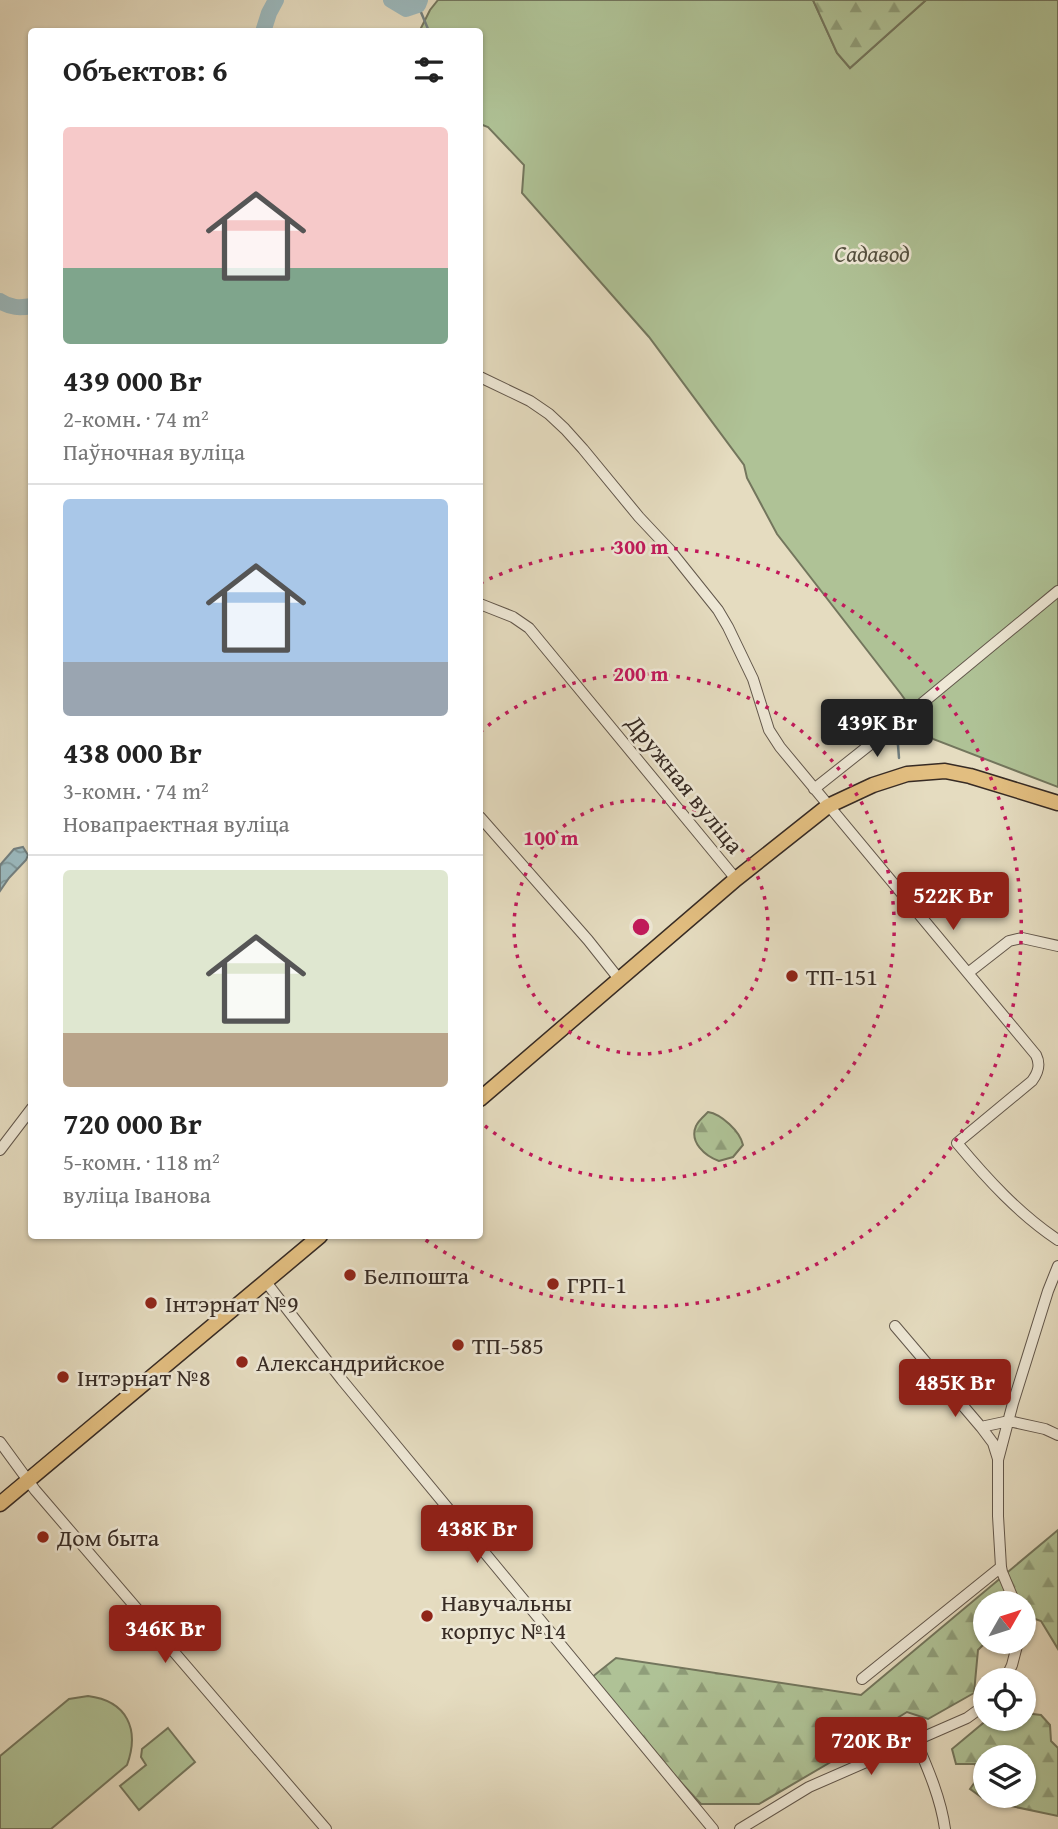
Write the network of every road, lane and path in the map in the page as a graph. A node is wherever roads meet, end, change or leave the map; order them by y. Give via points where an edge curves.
1 (483, 378) edge
2 (1058, 590) edge
3 (483, 605) edge
4 (814, 789) junction
5 (1058, 803) edge
6 (828, 806) junction
7 (483, 820) edge
8 (736, 879) junction
9 (1058, 946) edge
10 (968, 973) junction
11 (619, 979) junction
12 (483, 1096) edge
13 (28, 1113) edge
14 (0, 1150) edge
15 (316, 1239) edge
16 (1058, 1240) edge
17 (1058, 1266) edge
18 (266, 1282) junction
19 (895, 1325) dead end
20 (1009, 1421) junction
21 (981, 1427) junction
22 (1058, 1434) edge
23 (0, 1442) edge
24 (999, 1460) junction
25 (28, 1481) junction
26 (0, 1504) edge
27 (1001, 1567) junction
28 (1010, 1591) edge
29 (862, 1679) dead end
30 (973, 1714) edge
31 (916, 1741) junction
32 (326, 1829) edge
33 (713, 1829) edge
34 (740, 1829) edge
35 (945, 1829) edge

1 - 4 street via 530,401 557,421 670,550 718,610 753,679 769,730
2 - 4 street
3 - 8 street, Дружная вуліца via 529,628
4 - 6 street
5 - 6 main road via 945,771 907,774
6 - 8 main road
6 - 10 street
7 - 11 street
8 - 11 main road
9 - 10 street via 1022,937 1009,941
10 - 16 street via 1036,1055 1039,1065 1028,1085 957,1143 1005,1196
11 - 12 main road
13 - 14 street
15 - 18 main road
17 - 20 street
18 - 25 main road
18 - 33 street
19 - 21 street
20 - 21 street
20 - 22 street
20 - 24 street
21 - 24 street
23 - 25 street
24 - 27 street
25 - 26 main road
25 - 32 street
27 - 28 street
27 - 29 street
30 - 31 street
31 - 34 street via 809,1787
31 - 35 street

